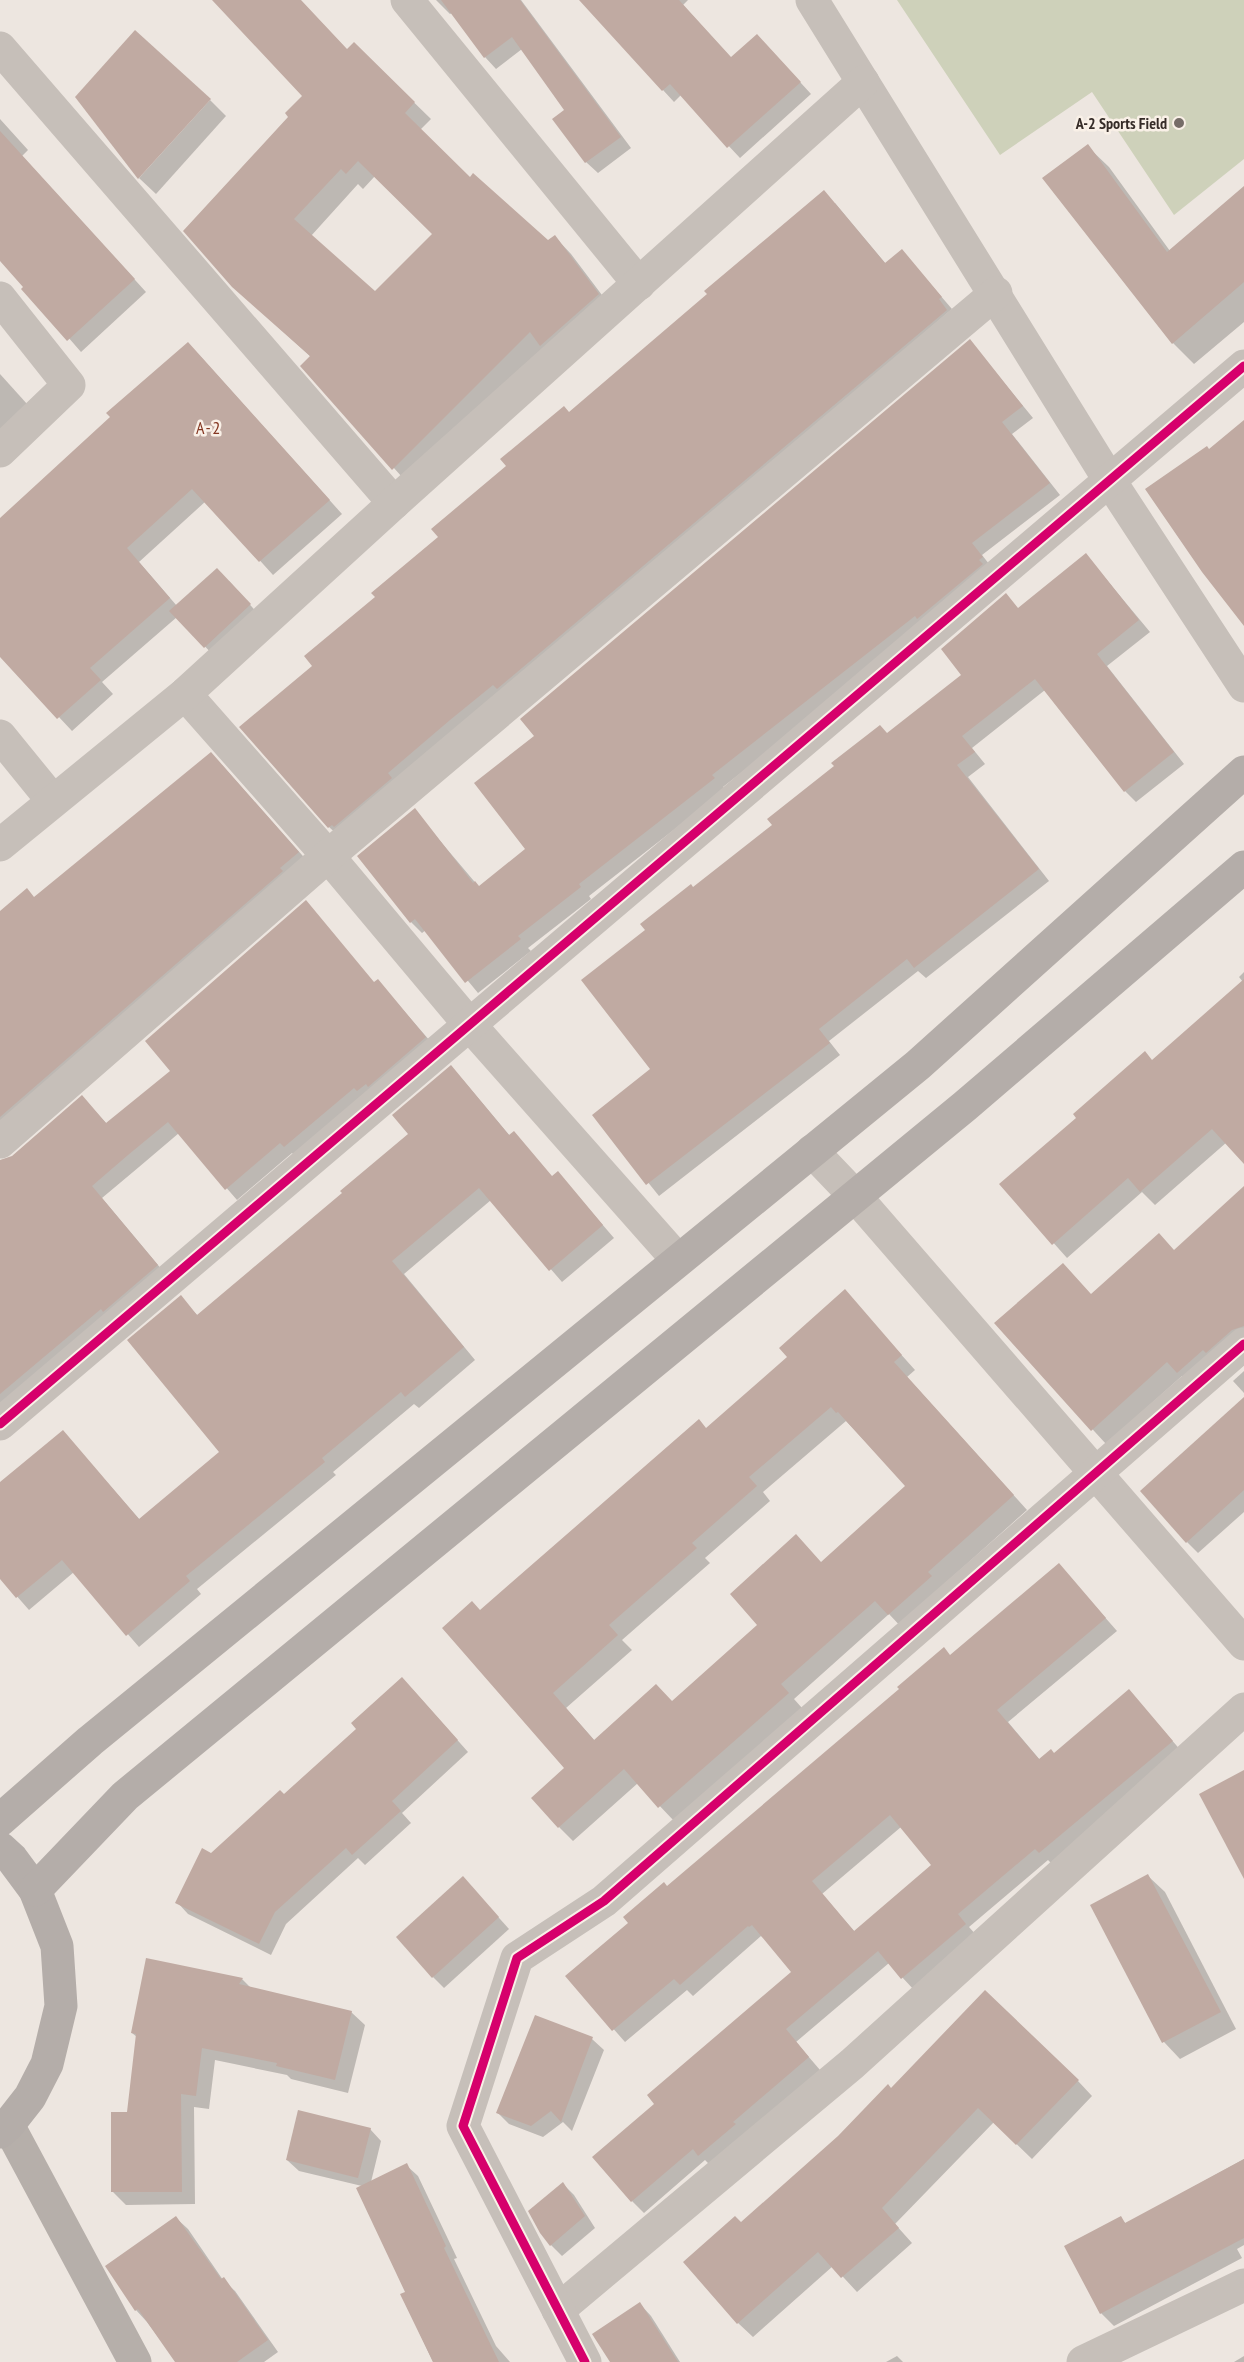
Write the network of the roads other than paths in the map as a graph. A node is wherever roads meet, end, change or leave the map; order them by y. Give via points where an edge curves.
1 (407, 0) edge
2 (812, 0) edge
3 (0, 48) edge
4 (862, 82) junction
5 (639, 284) junction
6 (996, 293) junction
7 (0, 298) edge
8 (1244, 366) edge
9 (0, 451) edge
10 (1110, 481) junction
11 (394, 503) junction
12 (1244, 686) edge
13 (185, 694) junction
14 (0, 736) edge
15 (1244, 772) edge
16 (53, 801) junction
17 (0, 845) edge
18 (328, 856) junction
19 (1244, 867) edge
20 (469, 1024) junction
21 (0, 1142) edge
22 (812, 1151) junction
23 (855, 1196) junction
24 (677, 1259) junction
25 (1244, 1344) edge
26 (0, 1424) edge
27 (1096, 1474) junction
28 (1244, 1644) edge
29 (1244, 1709) edge
30 (0, 1820) edge
31 (0, 1848) edge
32 (35, 1890) junction
33 (4, 2128) edge
34 (1244, 2285) edge
35 (558, 2310) junction
36 (135, 2362) edge
37 (585, 2362) edge
38 (1083, 2362) edge

1 - 5 street
2 - 4 street
3 - 11 street
4 - 5 street
4 - 6 street
5 - 11 street
6 - 10 street
6 - 18 street
7 - 9 street via 69,385
8 - 10 street
10 - 12 street
10 - 20 street
11 - 13 street
13 - 16 street
13 - 18 street
14 - 16 street
15 - 22 main road via 918,1065
16 - 17 street
18 - 20 street
18 - 21 street
19 - 23 main road
20 - 24 street
20 - 26 street
22 - 23 street
22 - 24 main road
23 - 27 street
23 - 32 main road via 125,1796
24 - 30 main road via 90,1741
25 - 27 street
27 - 28 street
27 - 35 street via 604,1901 517,1958 463,2126
29 - 35 street via 852,2064
31 - 32 main road
32 - 33 main road via 57,1946 61,2006 47,2064 30,2097
33 - 36 street
34 - 38 street
35 - 37 street

